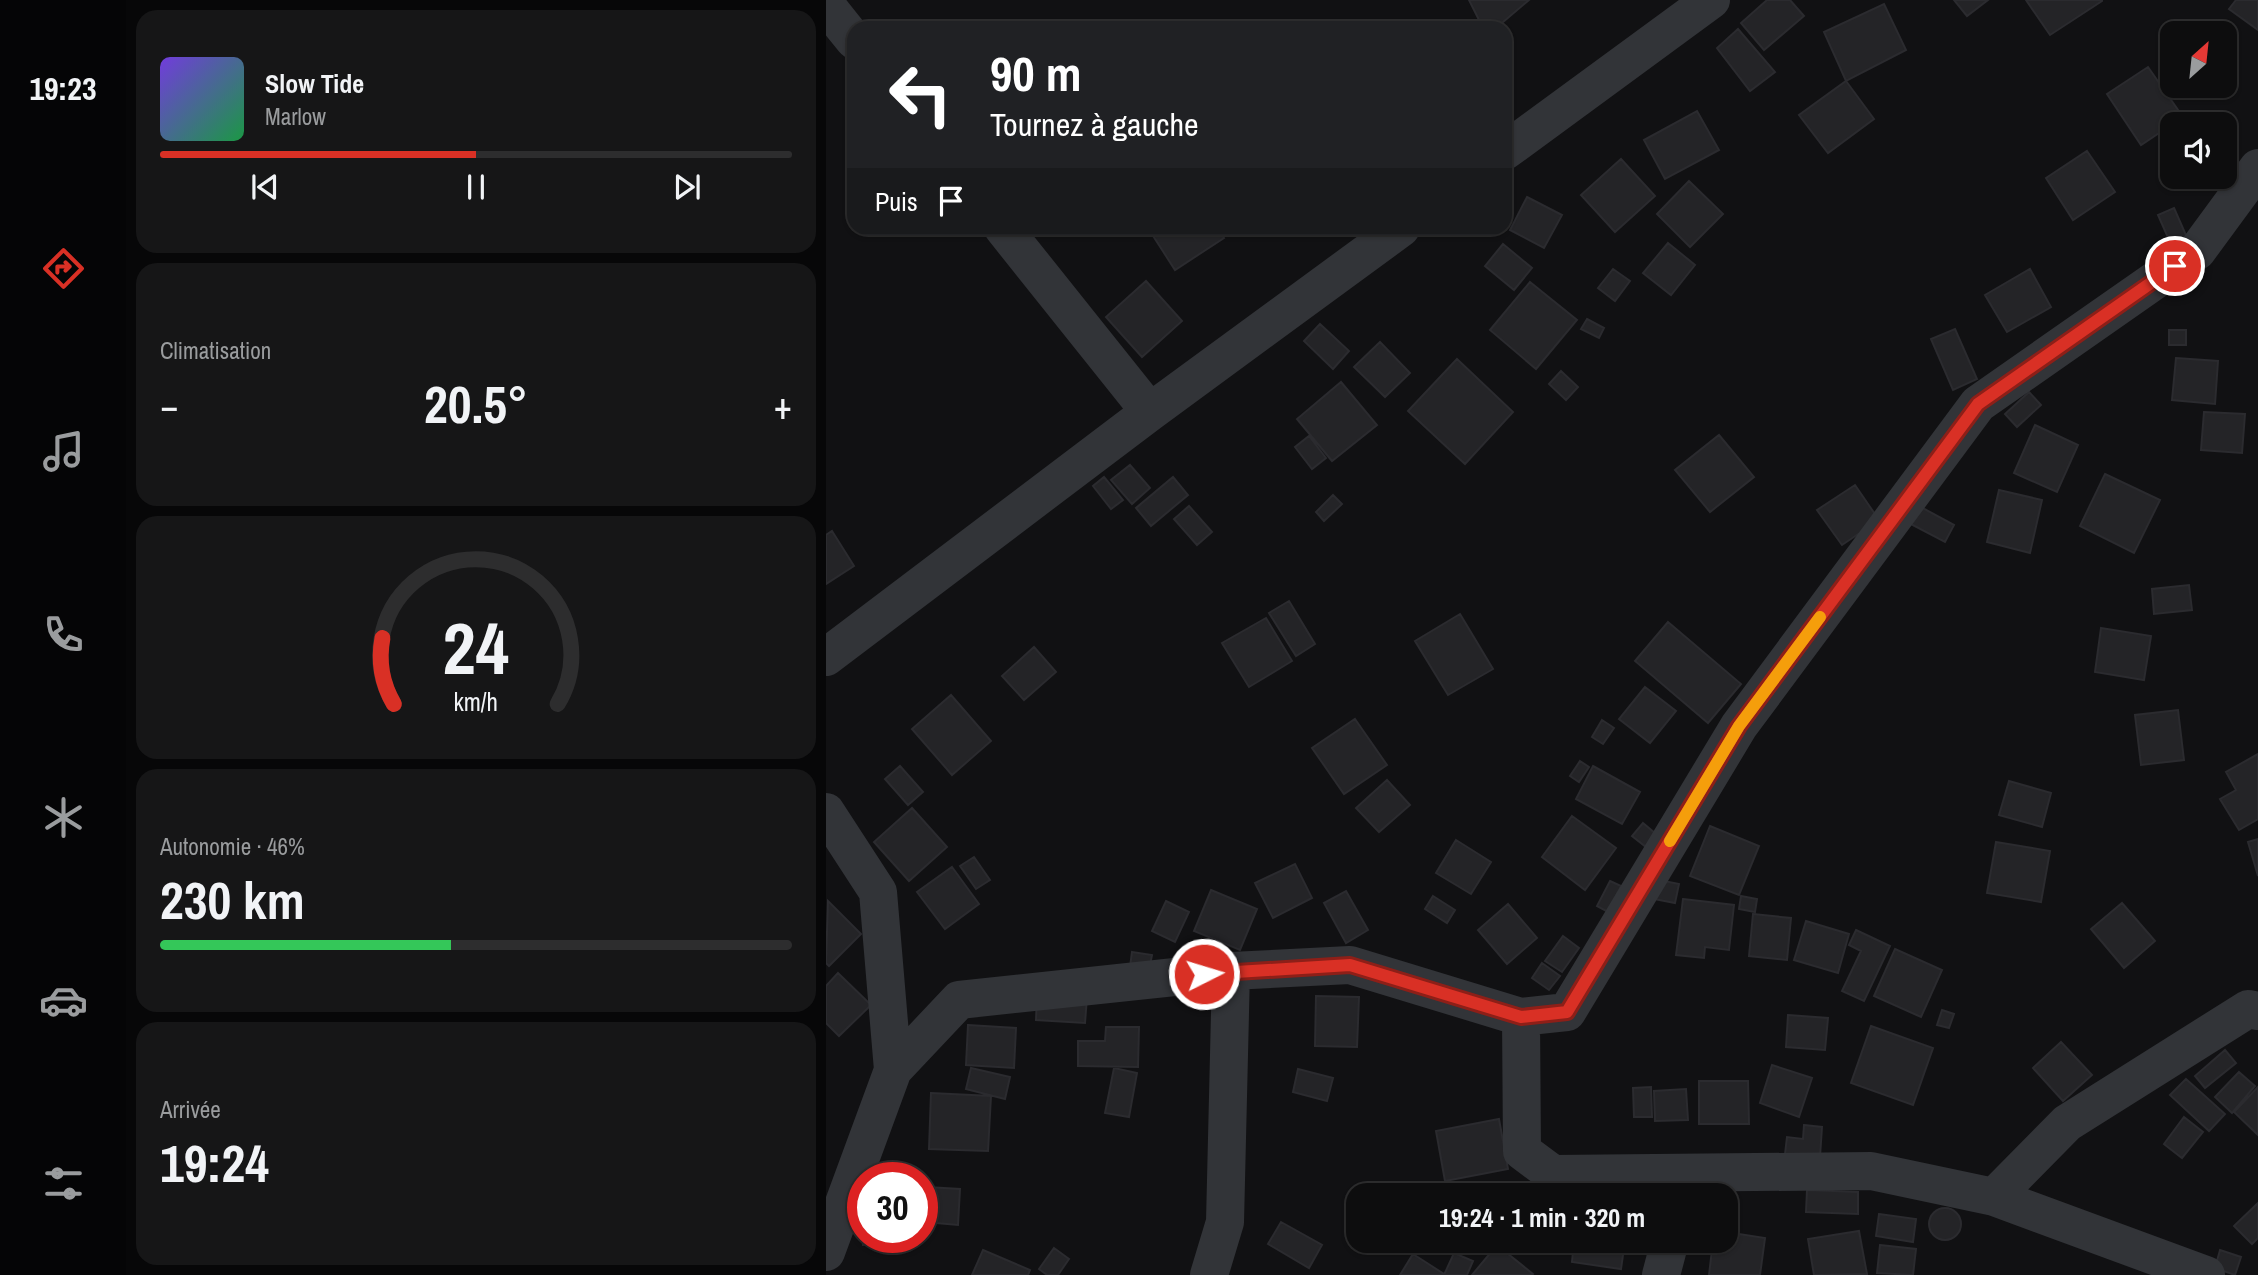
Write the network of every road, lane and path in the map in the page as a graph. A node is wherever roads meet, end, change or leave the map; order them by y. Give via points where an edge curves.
1 (1711, 0) edge
2 (1512, 146) edge
3 (2258, 168) edge
4 (1009, 235) edge
5 (1391, 235) edge
6 (1150, 412) junction
7 (826, 657) edge
8 (826, 812) edge
9 (1231, 971) junction
10 (2258, 1011) edge
11 (1521, 1017) junction
12 (893, 1070) junction
13 (1672, 1183) edge
14 (1699, 1183) edge
15 (1994, 1197) junction
16 (826, 1252) edge
17 (1667, 1253) edge
18 (1209, 1275) edge
19 (1661, 1275) edge
20 (2206, 1275) edge

1 - 2 street
3 - 11 street via 2197,251 1978,404 1739,726 1567,1012
4 - 6 street
5 - 6 street
6 - 7 street
8 - 12 street via 878,892
9 - 11 street via 1350,965
9 - 12 street via 959,999
9 - 18 street via 1224,1222
10 - 15 street via 2248,1009 2067,1123
11 - 13 street via 1521,1151 1553,1174
12 - 16 street
14 - 15 street via 1871,1171
15 - 20 street
17 - 19 street

